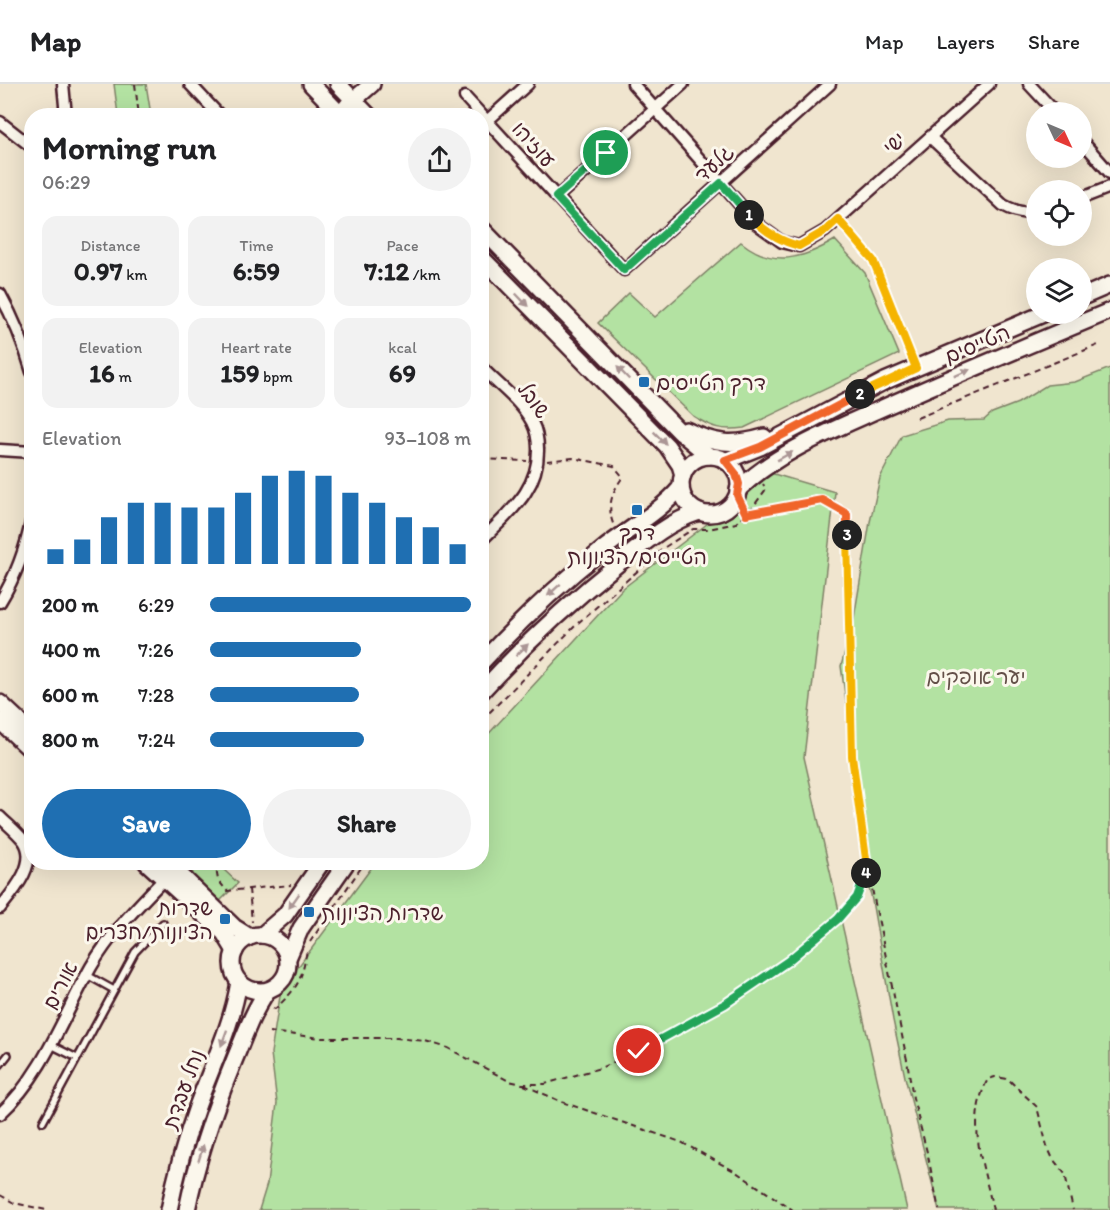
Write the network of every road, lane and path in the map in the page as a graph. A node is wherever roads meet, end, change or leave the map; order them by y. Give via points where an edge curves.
1 (63, 84) edge
2 (135, 84) edge
3 (190, 84) edge
4 (311, 84) edge
5 (338, 84) edge
6 (372, 84) edge
7 (528, 84) edge
8 (633, 84) edge
9 (683, 84) edge
10 (830, 84) edge
11 (989, 84) edge
12 (1029, 84) edge
13 (465, 97) dead end
14 (354, 100) junction
15 (1046, 102) edge
16 (65, 108) edge
17 (138, 108) edge
18 (212, 108) edge
19 (335, 108) edge
20 (347, 108) edge
21 (362, 108) edge
22 (475, 108) edge
23 (655, 109) junction
24 (489, 119) edge
25 (0, 122) edge
26 (489, 123) edge
27 (930, 137) junction
28 (24, 141) edge
29 (1092, 152) edge
30 (1110, 173) edge
31 (721, 183) junction
32 (1110, 187) edge
33 (1092, 194) edge
34 (556, 197) junction
35 (1026, 214) edge
36 (838, 219) junction
37 (489, 236) edge
38 (489, 265) edge
39 (624, 270) joint
40 (1110, 285) edge
41 (1092, 293) edge
42 (0, 294) edge
43 (1110, 311) edge
44 (1026, 321) edge
45 (24, 340) edge
46 (1098, 345) dead end
47 (916, 368) junction
48 (489, 375) edge
49 (664, 415) junction
50 (917, 418) dead end
51 (788, 431) junction
52 (0, 450) edge
53 (24, 452) edge
54 (709, 456) junction
55 (489, 459) edge
56 (725, 460) junction
57 (538, 462) junction
58 (756, 474) junction
59 (682, 481) junction
60 (737, 493) junction
61 (699, 512) junction
62 (746, 514) junction
63 (489, 532) edge
64 (619, 537) junction
65 (24, 553) edge
66 (0, 602) edge
67 (489, 655) edge
68 (489, 685) edge
69 (0, 703) edge
70 (489, 713) edge
71 (0, 721) edge
72 (24, 726) edge
73 (24, 744) edge
74 (0, 817) edge
75 (24, 841) edge
76 (867, 866) junction
77 (25, 870) edge
78 (154, 870) edge
79 (175, 870) edge
80 (216, 870) edge
81 (317, 870) edge
82 (341, 870) edge
83 (164, 879) junction
84 (307, 884) junction
85 (249, 889) junction
86 (0, 908) edge
87 (163, 922) dead end
88 (255, 936) junction
89 (235, 951) junction
90 (288, 958) junction
91 (87, 975) junction
92 (239, 982) junction
93 (114, 990) junction
94 (267, 991) junction
95 (269, 1032) dead end
96 (51, 1044) junction
97 (8, 1055) dead end
98 (77, 1058) junction
99 (0, 1065) edge
100 (522, 1084) junction
101 (0, 1114) edge
102 (43, 1122) dead end
103 (0, 1195) edge
104 (46, 1210) edge
105 (169, 1210) edge
106 (187, 1210) edge
107 (793, 1210) edge
108 (939, 1210) edge
109 (993, 1210) edge
110 (1072, 1210) edge

1 - 16 street
2 - 17 path
3 - 18 street
4 - 19 main road
5 - 14 main road
6 - 14 main road
7 - 24 street
8 - 23 street, ישי
9 - 23 street
10 - 31 street, גלעד
11 - 27 street, ישי
12 - 15 street
13 - 22 street, עוזיהו
14 - 20 main road
14 - 21 main road
23 - 31 street, ישי
23 - 34 street
25 - 28 street
26 - 34 street, עוזיהו
27 - 35 street via 1003,205
27 - 36 street, ישי
29 - 30 street
31 - 36 street, ישי via 757,224 783,242 799,246
31 - 39 street, גלעד
32 - 33 street
34 - 39 street, עוזיהו
36 - 47 path via 873,260
49 -> 37 main road
38 -> 59 main road via 667,446 680,465
40 - 41 main road
42 - 45 street
58 -> 43 main road, הטייסים via 846,425
44 - 47 main road, הטייסים
46 - 50 path
47 - 51 main road, הטייסים
48 - 57 street, שובל via 533,423
49 - 51 main road via 704,439 723,443 747,442
49 - 54 main road
51 - 56 main road, הטייסים
52 - 53 street
54 - 56 main road
54 - 59 main road via 693,461
55 - 57 path
56 - 60 main road via 736,474
57 - 63 street via 536,476 523,496
57 - 64 path via 573,458 614,466 623,477 609,506
58 - 60 main road, הטייסים
58 - 62 path via 766,489
59 - 61 main road via 686,502
59 - 64 main road via 660,508
60 - 61 main road via 731,505 721,512
60 - 62 path
68 -> 61 main road via 595,582 657,533
62 - 70 path via 736,523 693,529 665,547 578,623
62 - 76 path via 822,500 847,514 852,756
64 -> 67 main road via 552,592
65 - 66 street
69 - 72 main road
71 - 73 main road
74 - 75 street
76 - 100 path via 857,897 838,919 788,961 725,1004 600,1068 545,1084
76 - 108 path
77 - 86 street
78 - 83 main road
79 - 88 main road via 234,927
80 - 85 path via 218,880 227,891
81 - 84 main road
82 - 90 main road via 301,928
83 - 89 main road via 224,933
83 - 91 street, אורים via 125,919
84 - 85 path
84 -> 88 main road via 279,922
85 - 88 path
87 - 93 lane via 135,952
88 - 89 main road via 242,941
88 - 90 main road via 272,937
89 - 92 main road via 232,965
90 - 94 main road via 284,978
91 - 93 lane
91 - 96 street, אורים
92 - 94 main road via 249,989
92 -> 105 main road, נחל עבדת via 232,1016 182,1155
93 - 98 lane
106 -> 94 main road, נחל עבדת via 215,1109 248,1026
95 - 100 path via 425,1041
96 - 98 lane
96 - 101 street, אורים via 16,1100
97 - 99 lane
98 - 102 lane
100 - 107 path via 562,1102 681,1142
103 - 104 path via 14,1203
109 - 110 path via 976,1124 982,1091 988,1079 995,1077 1008,1079 1037,1107 1047,1146 1065,1174

